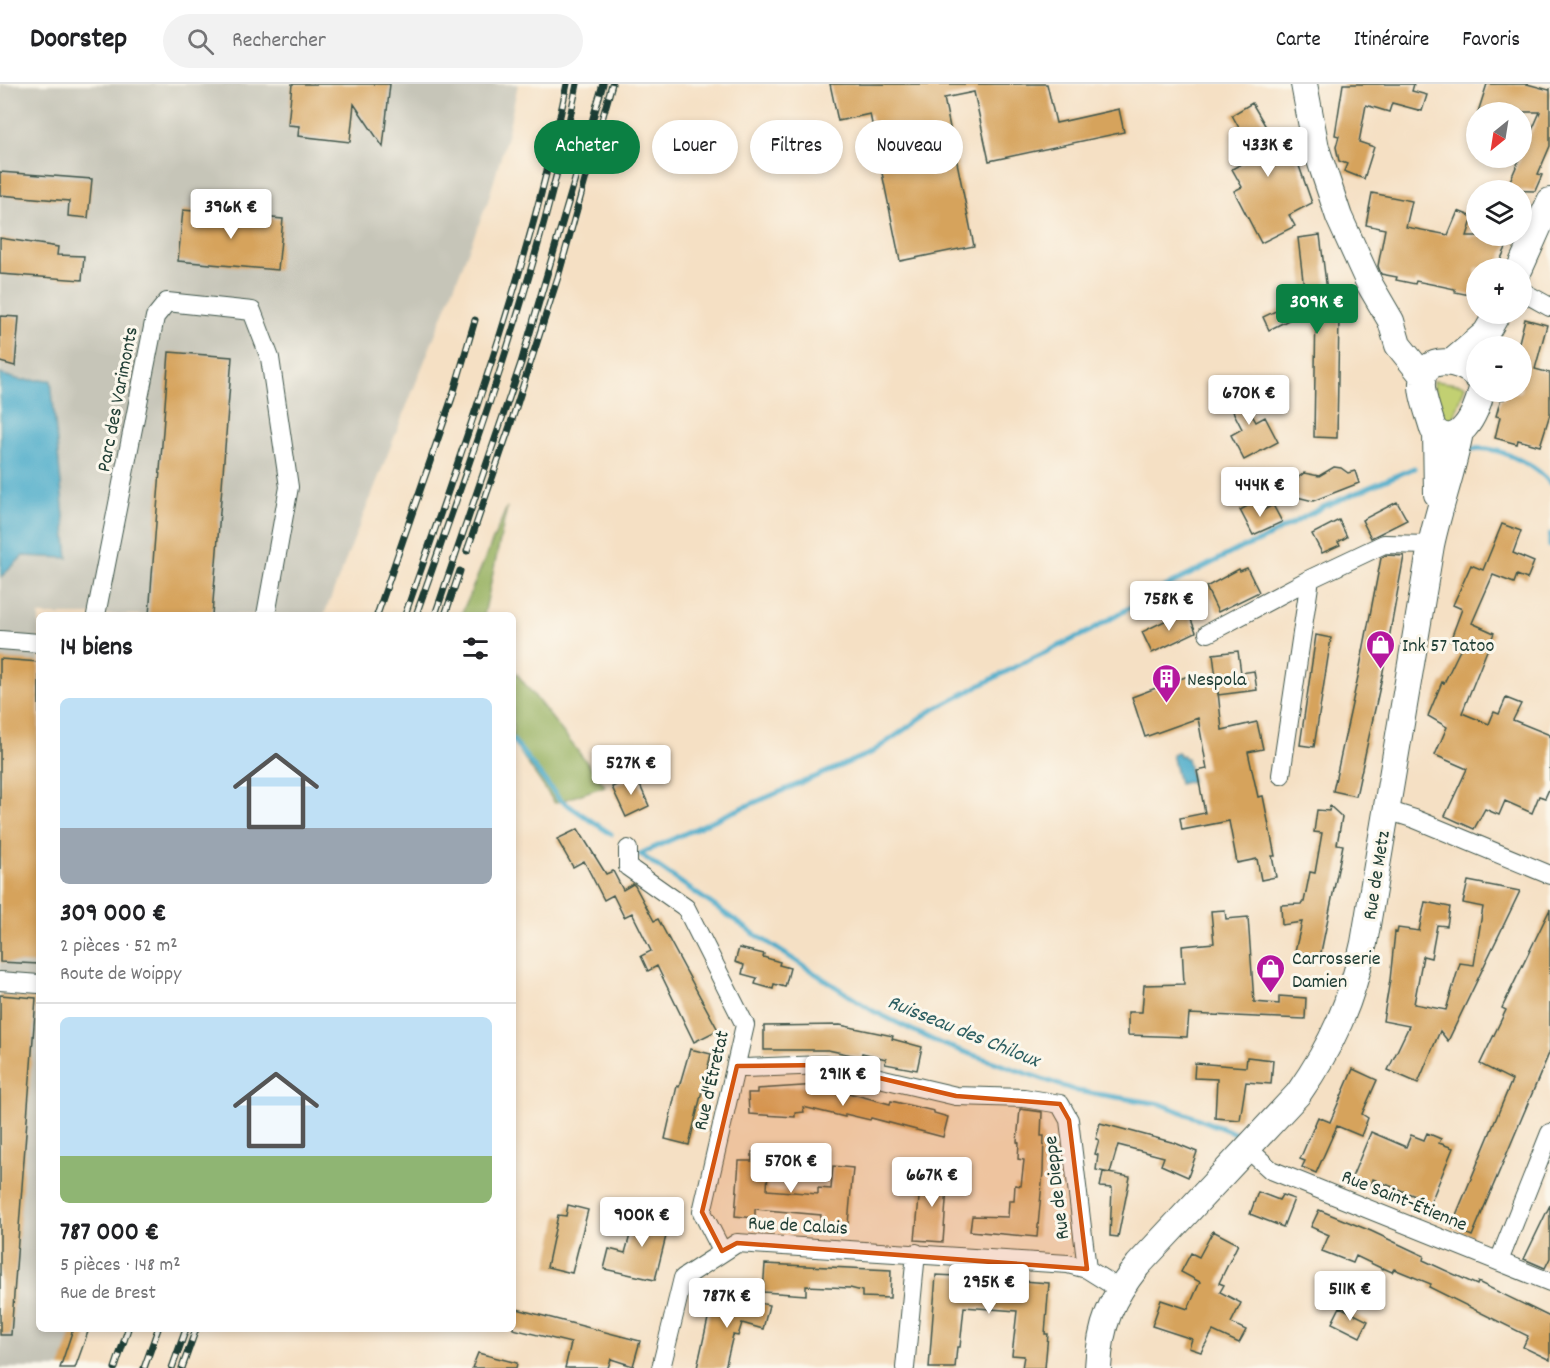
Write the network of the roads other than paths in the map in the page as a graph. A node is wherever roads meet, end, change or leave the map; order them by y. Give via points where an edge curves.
1 (1304, 84) edge
2 (1550, 201) edge
3 (1524, 258) edge
4 (1532, 297) edge
5 (1550, 307) edge
6 (1491, 324) edge
7 (1438, 366) junction
8 (1466, 367) edge
9 (1479, 402) edge
10 (1448, 432) junction
11 (1431, 545) junction
12 (1310, 579) junction
13 (97, 612) edge
14 (267, 612) edge
15 (1208, 633) dead end
16 (0, 640) edge
17 (36, 643) edge
18 (1281, 775) dead end
19 (1386, 813) junction
20 (628, 849) dead end
21 (1550, 875) edge
22 (0, 981) edge
23 (36, 984) edge
24 (738, 1065) junction
25 (1550, 1133) edge
26 (1248, 1149) junction
27 (722, 1251) junction
28 (916, 1253) junction
29 (1499, 1261) junction
30 (1087, 1269) junction
31 (1550, 1282) edge
32 (1119, 1289) junction
33 (661, 1368) edge
34 (905, 1368) edge
35 (1098, 1368) edge

1 - 7 street via 1316,148 1339,217 1371,286 1391,321
2 - 3 street
4 - 5 street
6 - 7 street via 1486,333
7 - 8 street
7 - 10 street via 1421,384 1432,429
9 - 10 street via 1474,416
10 - 11 street, Rue de Metz via 1454,467 1437,513
11 - 12 street via 1384,543
11 - 19 street, Rue de Metz
12 - 15 street
12 - 18 street
13 - 14 street, Parc des Varimonts via 155,317 167,302 252,311 270,358 289,487
16 - 17 street
19 - 21 street via 1415,819
19 - 26 street, Rue de Metz via 1364,943 1347,1007 1329,1047 1298,1094
20 - 24 street, Rue d'Étretat via 628,867 686,908 745,1025
22 - 23 street
24 - 27 street, Rue d'Étretat via 702,1212
24 - 30 street, Rue de Dieppe via 824,1065 956,1096 1023,1098 1060,1104 1070,1120
25 - 29 street
26 - 29 street, Rue Saint-Étienne via 1271,1170
26 - 32 street, Rue de Metz
27 - 28 street, Rue de Calais via 737,1243
27 - 33 street via 683,1278
28 - 30 street, Rue de Calais via 1068,1264
28 - 34 street
29 - 31 street, Rue Saint-Étienne
30 - 32 street, Rue de Calais
32 - 35 street, Rue de Metz via 1106,1317

